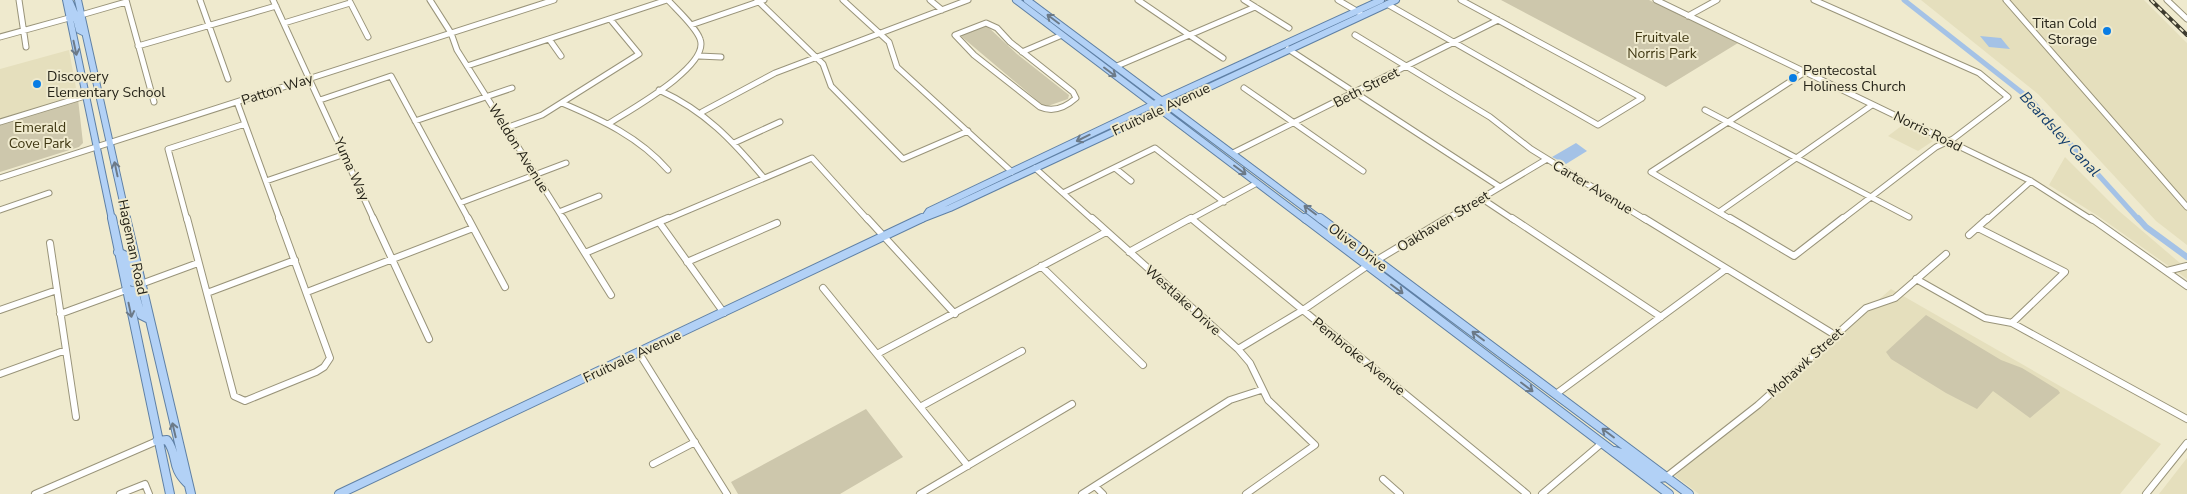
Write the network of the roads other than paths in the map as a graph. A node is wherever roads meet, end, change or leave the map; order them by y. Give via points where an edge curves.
1 (19, 0) edge
2 (67, 0) edge
3 (78, 0) edge
4 (200, 0) edge
5 (554, 0) edge
6 (668, 0) edge
7 (844, 0) edge
8 (930, 0) edge
9 (968, 0) edge
10 (1016, 0) edge
11 (1028, 0) edge
12 (1138, 0) edge
13 (1244, 0) edge
14 (1338, 0) edge
15 (1396, 0) edge
16 (1461, 0) edge
17 (1656, 0) edge
18 (1716, 0) edge
19 (1814, 0) edge
20 (2006, 0) edge
21 (2167, 0) edge
22 (126, 1) edge
23 (432, 1) edge
24 (760, 1) edge
25 (350, 2) edge
26 (1384, 2) edge
27 (275, 3) edge
28 (1255, 7) junction
29 (942, 10) junction
30 (1361, 13) junction
31 (81, 15) junction
32 (1688, 16) junction
33 (69, 18) junction
34 (610, 19) junction
35 (2187, 19) edge
36 (1498, 20) junction
37 (284, 23) junction
38 (209, 25) junction
39 (691, 25) junction
40 (1288, 28) dead end
41 (24, 31) junction
42 (85, 33) junction
43 (451, 33) junction
44 (881, 33) junction
45 (1062, 35) junction
46 (1190, 35) junction
47 (1355, 35) dead end
48 (0, 37) edge
49 (368, 37) dead end
50 (549, 39) junction
51 (1454, 42) junction
52 (138, 46) junction
53 (26, 47) dead end
54 (1090, 47) junction
55 (1288, 49) junction
56 (1022, 52) junction
57 (562, 56) dead end
58 (699, 56) junction
59 (721, 57) dead end
60 (816, 57) junction
61 (1223, 58) dead end
62 (467, 66) junction
63 (1117, 66) junction
64 (1406, 66) junction
65 (1805, 72) junction
66 (310, 78) junction
67 (228, 79) dead end
68 (512, 88) dead end
69 (1244, 88) dead end
70 (659, 90) junction
71 (1354, 93) junction
72 (85, 96) junction
73 (486, 96) junction
74 (320, 100) junction
75 (154, 102) dead end
76 (237, 102) junction
77 (1166, 102) junction
78 (562, 103) junction
79 (1872, 104) junction
80 (1157, 107) junction
81 (1705, 110) dead end
82 (702, 112) junction
83 (415, 121) junction
84 (0, 122) edge
85 (780, 122) dead end
86 (1728, 122) junction
87 (1294, 123) junction
88 (245, 124) junction
89 (608, 124) junction
90 (506, 128) junction
91 (968, 131) junction
92 (1949, 142) junction
93 (110, 143) junction
94 (734, 143) junction
95 (96, 147) junction
96 (1233, 153) junction
97 (345, 154) junction
98 (1796, 158) junction
99 (1547, 159) junction
100 (566, 163) dead end
101 (1035, 168) junction
102 (1114, 168) junction
103 (668, 170) dead end
104 (1364, 171) dead end
105 (1012, 172) junction
106 (536, 175) junction
107 (0, 178) edge
108 (764, 178) junction
109 (266, 181) junction
110 (1131, 181) dead end
111 (2031, 182) junction
112 (1258, 183) junction
113 (995, 187) junction
114 (1500, 187) junction
115 (1063, 193) junction
116 (49, 194) dead end
117 (599, 196) dead end
118 (1870, 197) junction
119 (1481, 198) junction
120 (1224, 202) junction
121 (460, 203) junction
122 (2187, 207) edge
123 (0, 210) edge
124 (559, 212) junction
125 (1720, 212) junction
126 (925, 217) junction
127 (1909, 217) dead end
128 (1192, 219) junction
129 (659, 222) junction
130 (777, 223) dead end
131 (473, 228) junction
132 (1978, 228) junction
133 (1106, 232) junction
134 (1969, 236) dead end
135 (884, 237) junction
136 (50, 243) dead end
137 (118, 252) junction
138 (1129, 252) junction
139 (585, 253) junction
140 (1946, 254) dead end
141 (392, 259) junction
142 (295, 260) junction
143 (1377, 260) junction
144 (687, 262) junction
145 (198, 263) junction
146 (1041, 266) junction
147 (1367, 266) junction
148 (2187, 266) edge
149 (1726, 269) junction
150 (2167, 272) junction
151 (1916, 279) junction
152 (141, 284) junction
153 (2187, 286) edge
154 (505, 287) dead end
155 (823, 288) dead end
156 (57, 290) junction
157 (126, 290) junction
158 (307, 292) junction
159 (206, 293) junction
160 (612, 295) dead end
161 (0, 310) edge
162 (1303, 310) junction
163 (724, 313) junction
164 (60, 314) junction
165 (955, 314) junction
166 (1662, 317) junction
167 (149, 319) junction
168 (2012, 323) junction
169 (1835, 335) junction
170 (429, 339) dead end
171 (1238, 349) junction
172 (66, 350) junction
173 (1022, 351) dead end
174 (639, 353) junction
175 (877, 354) junction
176 (1143, 365) dead end
177 (0, 374) edge
178 (1261, 390) junction
179 (1556, 394) junction
180 (1072, 404) dead end
181 (920, 407) junction
182 (76, 417) dead end
183 (2187, 419) edge
184 (157, 442) junction
185 (695, 442) junction
186 (2187, 443) edge
187 (1605, 446) junction
188 (653, 464) dead end
189 (968, 466) junction
190 (1666, 477) junction
191 (1383, 479) dead end
192 (1095, 486) junction
193 (189, 489) edge
194 (35, 494) edge
195 (120, 494) edge
196 (149, 494) edge
197 (170, 494) edge
198 (339, 494) edge
199 (727, 494) edge
200 (920, 494) edge
201 (1082, 494) edge
202 (1103, 494) edge
203 (1246, 494) edge
204 (1400, 494) edge
205 (1527, 494) edge
206 (1542, 494) edge
207 (1669, 494) edge
208 (1689, 494) edge
209 (2146, 494) edge

1 - 41 street
2 - 31 main road via 75,14
2 - 33 main road, Hageman Road
3 - 31 main road, Hageman Road
4 - 38 street
5 - 43 street, Patton Way
6 - 34 street
6 - 39 street
7 - 44 street
8 - 29 street
9 - 29 street
10 - 45 main road, Olive Drive
54 -> 11 main road, Olive Drive
12 - 46 street
13 - 28 street
14 - 30 street
15 - 26 main road, Fruitvale Avenue
16 - 36 street
17 - 32 street, Norris Road
18 - 32 street
19 - 92 street via 1979,73 2008,97
20 - 122 street
21 - 35 street
22 - 31 street
22 - 52 street
23 - 43 street, Weldon Avenue
24 - 39 street
24 - 60 street
25 - 37 street
25 - 49 street
26 - 30 main road, Fruitvale Avenue
26 - 51 street
27 - 37 street, Yuma Way
27 - 38 street
28 - 40 street
28 - 46 street
29 - 44 street
30 - 55 main road, Fruitvale Avenue
30 - 77 main road, Fruitvale Avenue
31 - 42 main road, Hageman Road
32 - 65 street, Norris Road
33 - 41 street
33 - 42 main road via 76,18 79,30
33 -> 72 main road, Hageman Road
34 - 50 street
34 - 78 street via 639,54
36 - 51 street, Beth Street
36 - 51 street via 1642,98 1598,125
37 - 66 street, Yuma Way
38 - 52 street
38 - 67 street
39 - 58 street via 702,41
41 - 48 street
41 - 53 street
42 - 93 main road, Hageman Road
43 - 62 street, Weldon Avenue via 455,48
43 - 66 street, Patton Way
44 - 60 street
44 - 91 street via 892,46 897,67
45 - 54 main road
45 - 56 street
45 -> 80 main road, Olive Drive
46 - 61 street
46 - 63 street
47 - 64 street, Carter Avenue
50 - 57 street
50 - 62 street
51 - 64 street, Beth Street
52 - 75 street
54 - 63 main road, Olive Drive
55 - 71 street
55 - 77 main road, Fruitvale Avenue
56 - 56 street via 997,28 986,23 955,35 984,64 1039,107 1055,110 1076,98 1073,92
58 - 59 street
58 - 70 street via 689,69
60 - 82 street via 769,76
60 - 91 street via 825,68 831,86 903,159
62 - 73 street, Weldon Avenue
63 - 77 main road, Olive Drive
64 - 71 street, Beth Street
64 - 99 street, Carter Avenue via 1494,120
65 - 79 street, Norris Road
65 - 86 street
66 - 74 street, Yuma Way
66 - 76 street, Patton Way
68 - 73 street
69 - 87 street
70 - 82 street
70 - 89 street
71 - 87 street, Beth Street
71 - 114 street
72 - 84 street
72 - 95 main road, Hageman Road
73 - 83 street
73 - 90 street, Weldon Avenue
74 - 83 street via 391,76
74 - 97 street, Yuma Way
76 - 88 street
76 - 93 street, Patton Way
77 - 80 main road, Fruitvale Avenue
77 - 96 main road, Olive Drive
78 - 89 street
78 - 90 street via 542,115
79 - 92 street, Norris Road
79 - 98 street
80 - 101 main road, Fruitvale Avenue
80 -> 105 main road, Fruitvale Avenue
80 -> 112 main road, Olive Drive
81 - 86 street
82 - 94 street
83 - 121 street
85 - 94 street
86 - 98 street
86 - 125 street via 1650,172
87 - 96 street, Beth Street
87 - 104 street
88 - 109 street
88 - 145 street via 168,149
89 - 103 street via 642,143
90 - 106 street, Weldon Avenue
91 - 105 street
92 - 111 street, Norris Road
92 - 118 street via 1936,147
93 - 95 street, Patton Way
152 -> 93 main road, Hageman Road
94 - 108 street
95 - 107 street, Patton Way
95 - 137 main road, Hageman Road
143 -> 96 main road, Olive Drive
97 - 109 street
97 - 141 street, Yuma Way
98 - 118 street
98 - 125 street
99 - 114 street, Oakhaven Street
99 - 149 street, Carter Avenue
100 - 106 street
101 - 113 main road, Fruitvale Avenue
101 - 115 street, Westlake Drive
102 - 110 street
102 - 115 street
102 - 120 street via 1155,148
105 - 113 main road
105 - 126 main road, Fruitvale Avenue via 930,211
106 - 121 street
106 - 124 street, Weldon Avenue
108 - 129 street
108 - 135 street via 812,158
109 - 142 street
111 - 132 street
111 - 150 street, Norris Road via 2083,212
112 - 120 street
112 - 147 main road, Olive Drive
113 - 126 main road, Fruitvale Avenue
114 - 119 street, Oakhaven Street
115 - 133 street, Westlake Drive
116 - 123 street
117 - 124 street
118 - 125 street via 1794,256
118 - 127 street
119 - 143 street, Oakhaven Street
119 - 166 street
120 - 128 street
121 - 131 street
124 - 139 street, Weldon Avenue
126 - 135 main road, Fruitvale Avenue
128 - 138 street
128 - 162 street, Pembroke Avenue
129 - 139 street
129 - 144 street
130 - 144 street
131 - 141 street
131 - 154 street
132 - 134 street
132 - 168 street via 2065,272
133 - 138 street, Westlake Drive
133 - 146 street
135 - 163 main road, Fruitvale Avenue
135 - 165 street
136 - 156 street
137 - 152 main road via 128,257 133,282
137 - 157 main road, Hageman Road
138 - 171 street, Westlake Drive
139 - 160 street, Weldon Avenue
140 - 151 street, Mohawk Street
141 - 158 street
141 - 170 street, Yuma Way
142 - 158 street
142 - 159 street
143 - 147 street, Oakhaven Street
179 -> 143 main road, Olive Drive
144 - 163 street
145 - 152 street
145 - 159 street
146 - 165 street
146 - 176 street
147 - 162 street, Oakhaven Street
147 -> 187 main road, Olive Drive
148 - 150 street
149 - 166 street
149 - 169 street, Carter Avenue
150 - 153 street, Norris Road
151 - 168 street via 1985,318
151 - 169 street, Mohawk Street via 1895,298 1866,308
152 - 167 main road, Hageman Road
155 - 175 street
156 - 161 street
156 - 164 street
157 - 164 street
157 - 167 main road via 134,290 141,315
157 -> 184 main road, Hageman Road
158 - 159 street via 330,358 316,372 245,401 234,396
162 - 171 street, Oakhaven Street
162 - 205 street, Pembroke Avenue
163 - 174 main road, Fruitvale Avenue
164 - 172 street
165 - 175 street
166 - 179 street
193 -> 167 main road, Hageman Road
168 - 183 street
169 - 190 street, Mohawk Street via 1758,405
171 - 178 street, Westlake Drive via 1250,363
172 - 177 street
172 - 182 street
173 - 181 street
174 - 185 street
174 - 198 main road, Fruitvale Avenue
175 - 181 street
178 - 192 street via 1230,400
178 - 203 street, Westlake Drive via 1275,408 1315,445
190 -> 179 main road, Olive Drive
180 - 189 street
181 - 189 street
184 - 193 main road via 168,440 177,473
184 - 194 street
184 - 197 main road, Hageman Road
185 - 188 street
185 - 199 street
186 - 209 street
187 - 190 main road via 1625,454 1659,478
187 - 206 street
187 - 207 main road, Olive Drive
189 - 200 street
190 - 208 main road, Olive Drive
191 - 204 street
192 - 201 street
192 - 202 street
195 - 196 street via 145,484

